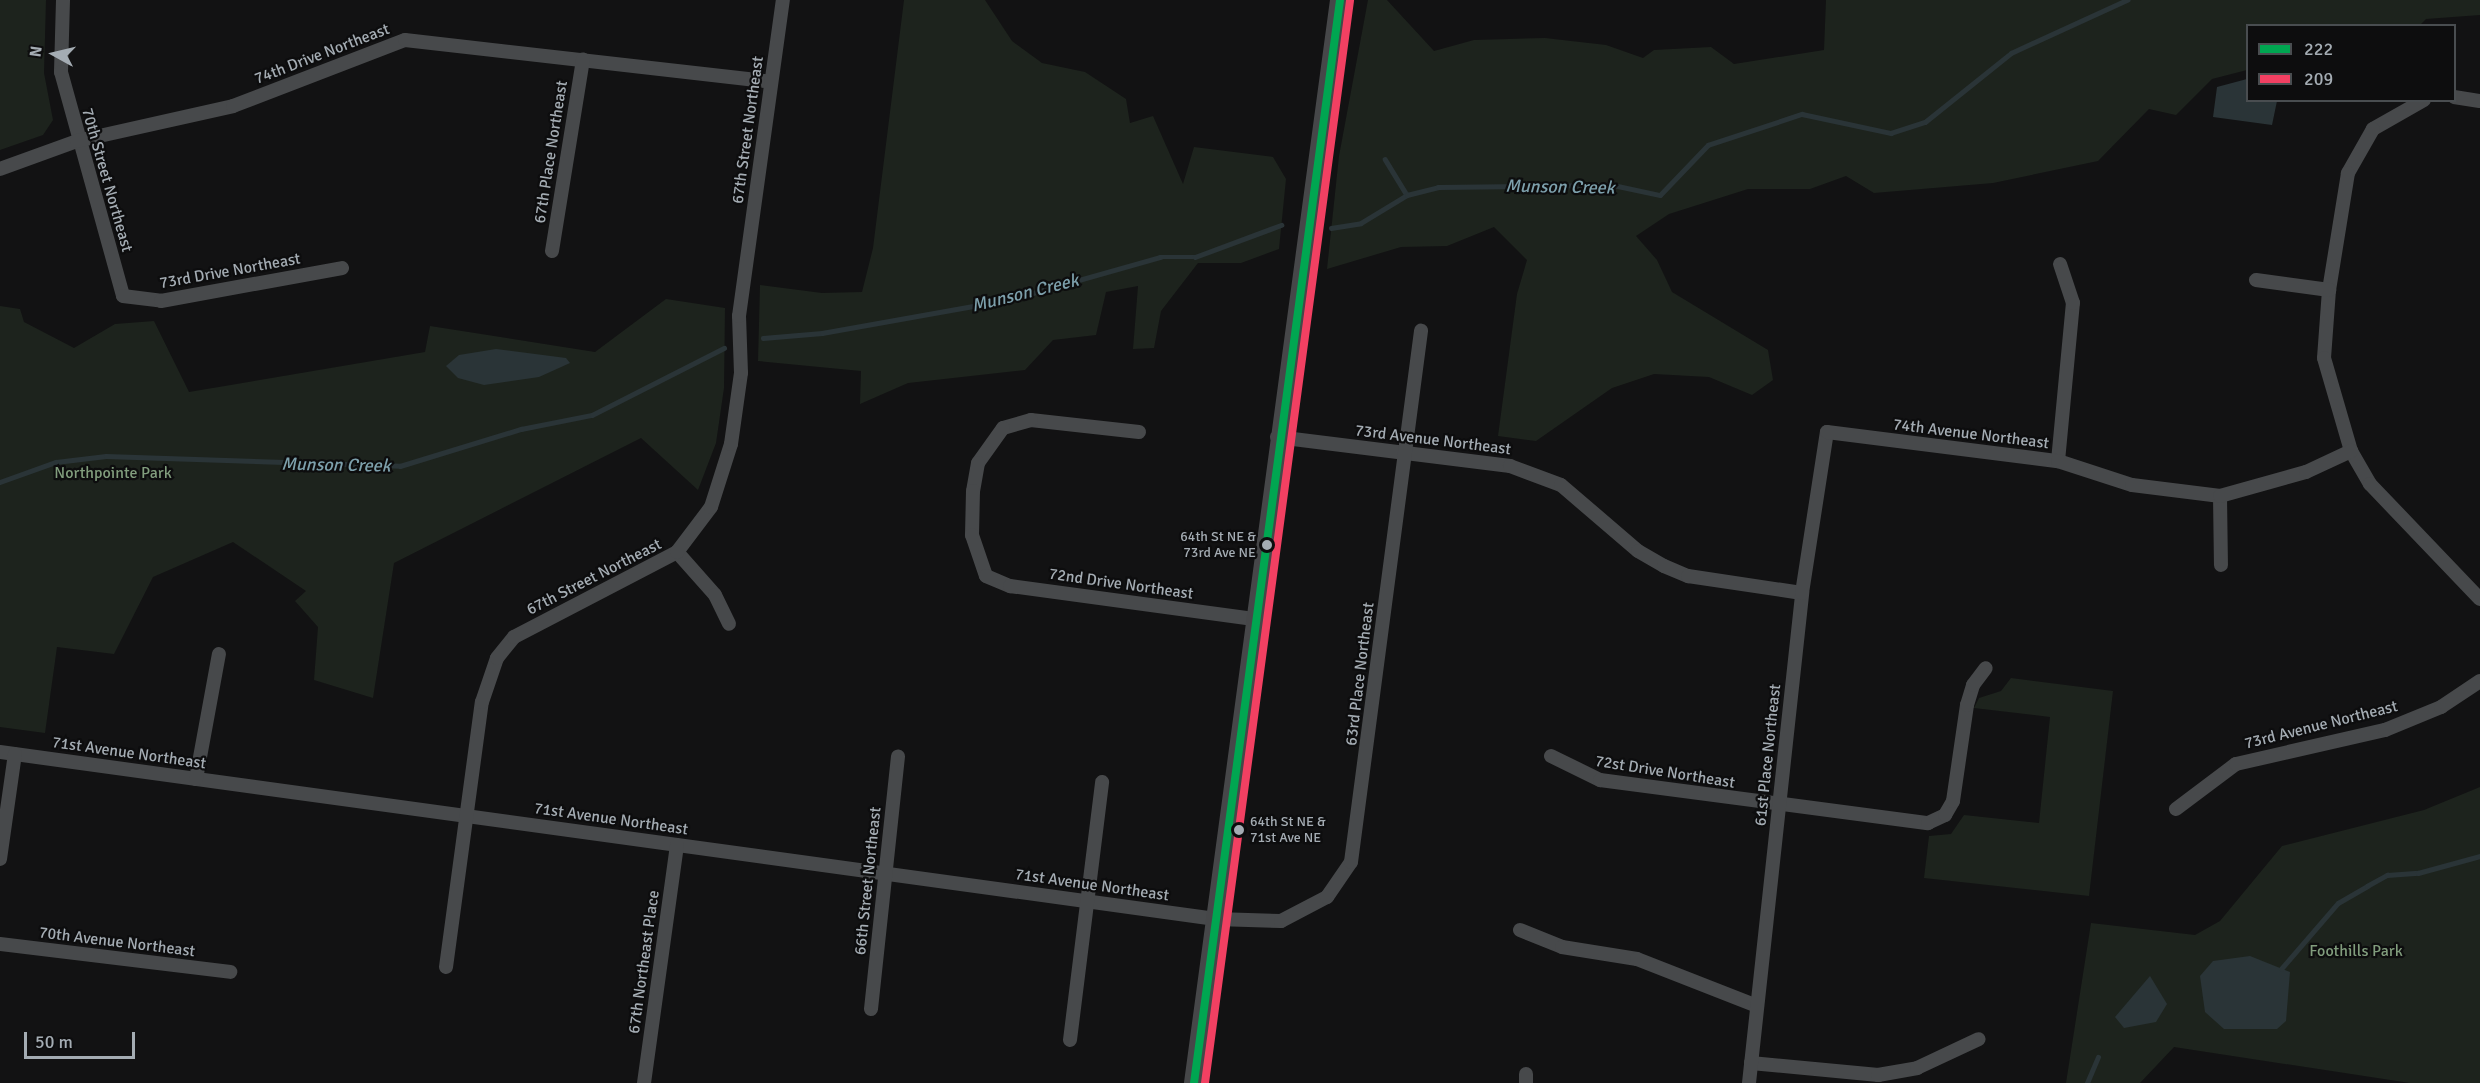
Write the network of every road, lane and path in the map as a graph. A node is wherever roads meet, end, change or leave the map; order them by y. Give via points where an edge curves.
1 (63, 0) edge
2 (783, 0) edge
3 (1340, 0) edge
4 (583, 59) junction
5 (771, 82) junction
6 (2456, 97) edge
7 (2480, 101) edge
8 (2420, 102) edge
9 (77, 141) junction
10 (0, 169) edge
11 (552, 250) dead end
12 (2060, 264) dead end
13 (342, 268) dead end
14 (2256, 280) dead end
15 (2329, 290) junction
16 (123, 296) joint
17 (1421, 330) dead end
18 (1139, 432) dead end
19 (1827, 432) joint
20 (1277, 437) junction
21 (2351, 451) junction
22 (1405, 452) junction
23 (2058, 461) junction
24 (2220, 496) junction
25 (677, 552) junction
26 (2221, 565) dead end
27 (1802, 593) junction
28 (2480, 599) edge
29 (1254, 619) junction
30 (729, 624) dead end
31 (219, 654) dead end
32 (1986, 668) dead end
33 (2480, 681) edge
34 (0, 752) edge
35 (15, 754) junction
36 (898, 756) dead end
37 (1551, 756) dead end
38 (196, 779) junction
39 (1102, 782) dead end
40 (1779, 806) junction
41 (2176, 809) dead end
42 (466, 816) junction
43 (677, 845) junction
44 (0, 859) edge
45 (886, 874) junction
46 (1088, 902) junction
47 (1216, 919) junction
48 (1520, 930) dead end
49 (0, 944) edge
50 (446, 967) dead end
51 (230, 972) dead end
52 (1757, 1006) junction
53 (871, 1009) dead end
54 (1979, 1039) dead end
55 (1070, 1040) dead end
56 (1751, 1063) junction
57 (644, 1083) edge
58 (1194, 1083) edge
59 (1749, 1083) edge

1 - 9 street, 70th Street Northeast via 60,72
2 - 5 street, 67th Street Northeast
3 - 20 main road
4 - 5 street, 74th Drive Northeast
4 - 9 street, 74th Drive Northeast via 405,40 233,106
4 - 11 street, 67th Place Northeast
5 - 25 street, 67th Street Northeast via 739,316 741,373 731,444 711,507
6 - 7 street
8 - 15 street via 2373,129 2348,173
9 - 10 street, 74th Drive Northeast
9 - 16 street, 70th Street Northeast
12 - 23 street via 2073,303
13 - 16 street, 73rd Drive Northeast via 161,301
14 - 15 street
15 - 21 street via 2324,358
17 - 22 street, 63rd Place Northeast
18 - 29 street, 72nd Drive Northeast via 1016,421 989,442 978,463 972,535 986,576 1010,586
19 - 23 street, 74th Avenue Northeast
19 - 27 street, 61st Place Northeast
20 - 22 street, 73rd Avenue Northeast
20 - 29 main road
21 - 24 street, 74th Avenue Northeast via 2306,471
21 - 28 street via 2398,517
22 - 27 street, 73rd Avenue Northeast via 1486,461 1538,474 1560,485 1638,551 1664,566 1708,580
22 - 47 street, 63rd Place Northeast via 1351,862 1342,882 1305,913 1281,921
23 - 24 street, 74th Avenue Northeast via 2103,479
24 - 26 street
25 - 30 street via 715,595
25 - 42 street, 67th Street Northeast via 514,637 496,658 482,702
27 - 40 street, 61st Place Northeast
29 - 47 main road
31 - 38 street
32 - 40 street, 72st Drive Northeast via 1970,695 1953,801 1945,815 1916,823
33 - 41 street, 73rd Avenue Northeast via 2441,707 2385,730 2236,764
34 - 35 street, 71st Avenue Northeast
35 - 38 street, 71st Avenue Northeast
35 - 44 street
36 - 45 street, 66th Street Northeast
37 - 40 street, 72st Drive Northeast via 1600,780
38 - 42 street, 71st Avenue Northeast
39 - 46 street
40 - 52 street, 61st Place Northeast
42 - 43 street, 71st Avenue Northeast
42 - 50 street, 67th Street Northeast
43 - 45 street, 71st Avenue Northeast
43 - 57 street, 67th Northeast Place
45 - 46 street, 71st Avenue Northeast
45 - 53 street, 66th Street Northeast
46 - 47 street, 71st Avenue Northeast
46 - 55 street
47 - 58 main road
48 - 52 street via 1562,947 1637,959
49 - 51 street, 70th Avenue Northeast
52 - 56 street, 61st Place Northeast
54 - 56 street via 1917,1068 1878,1076
56 - 59 street, 61st Place Northeast

